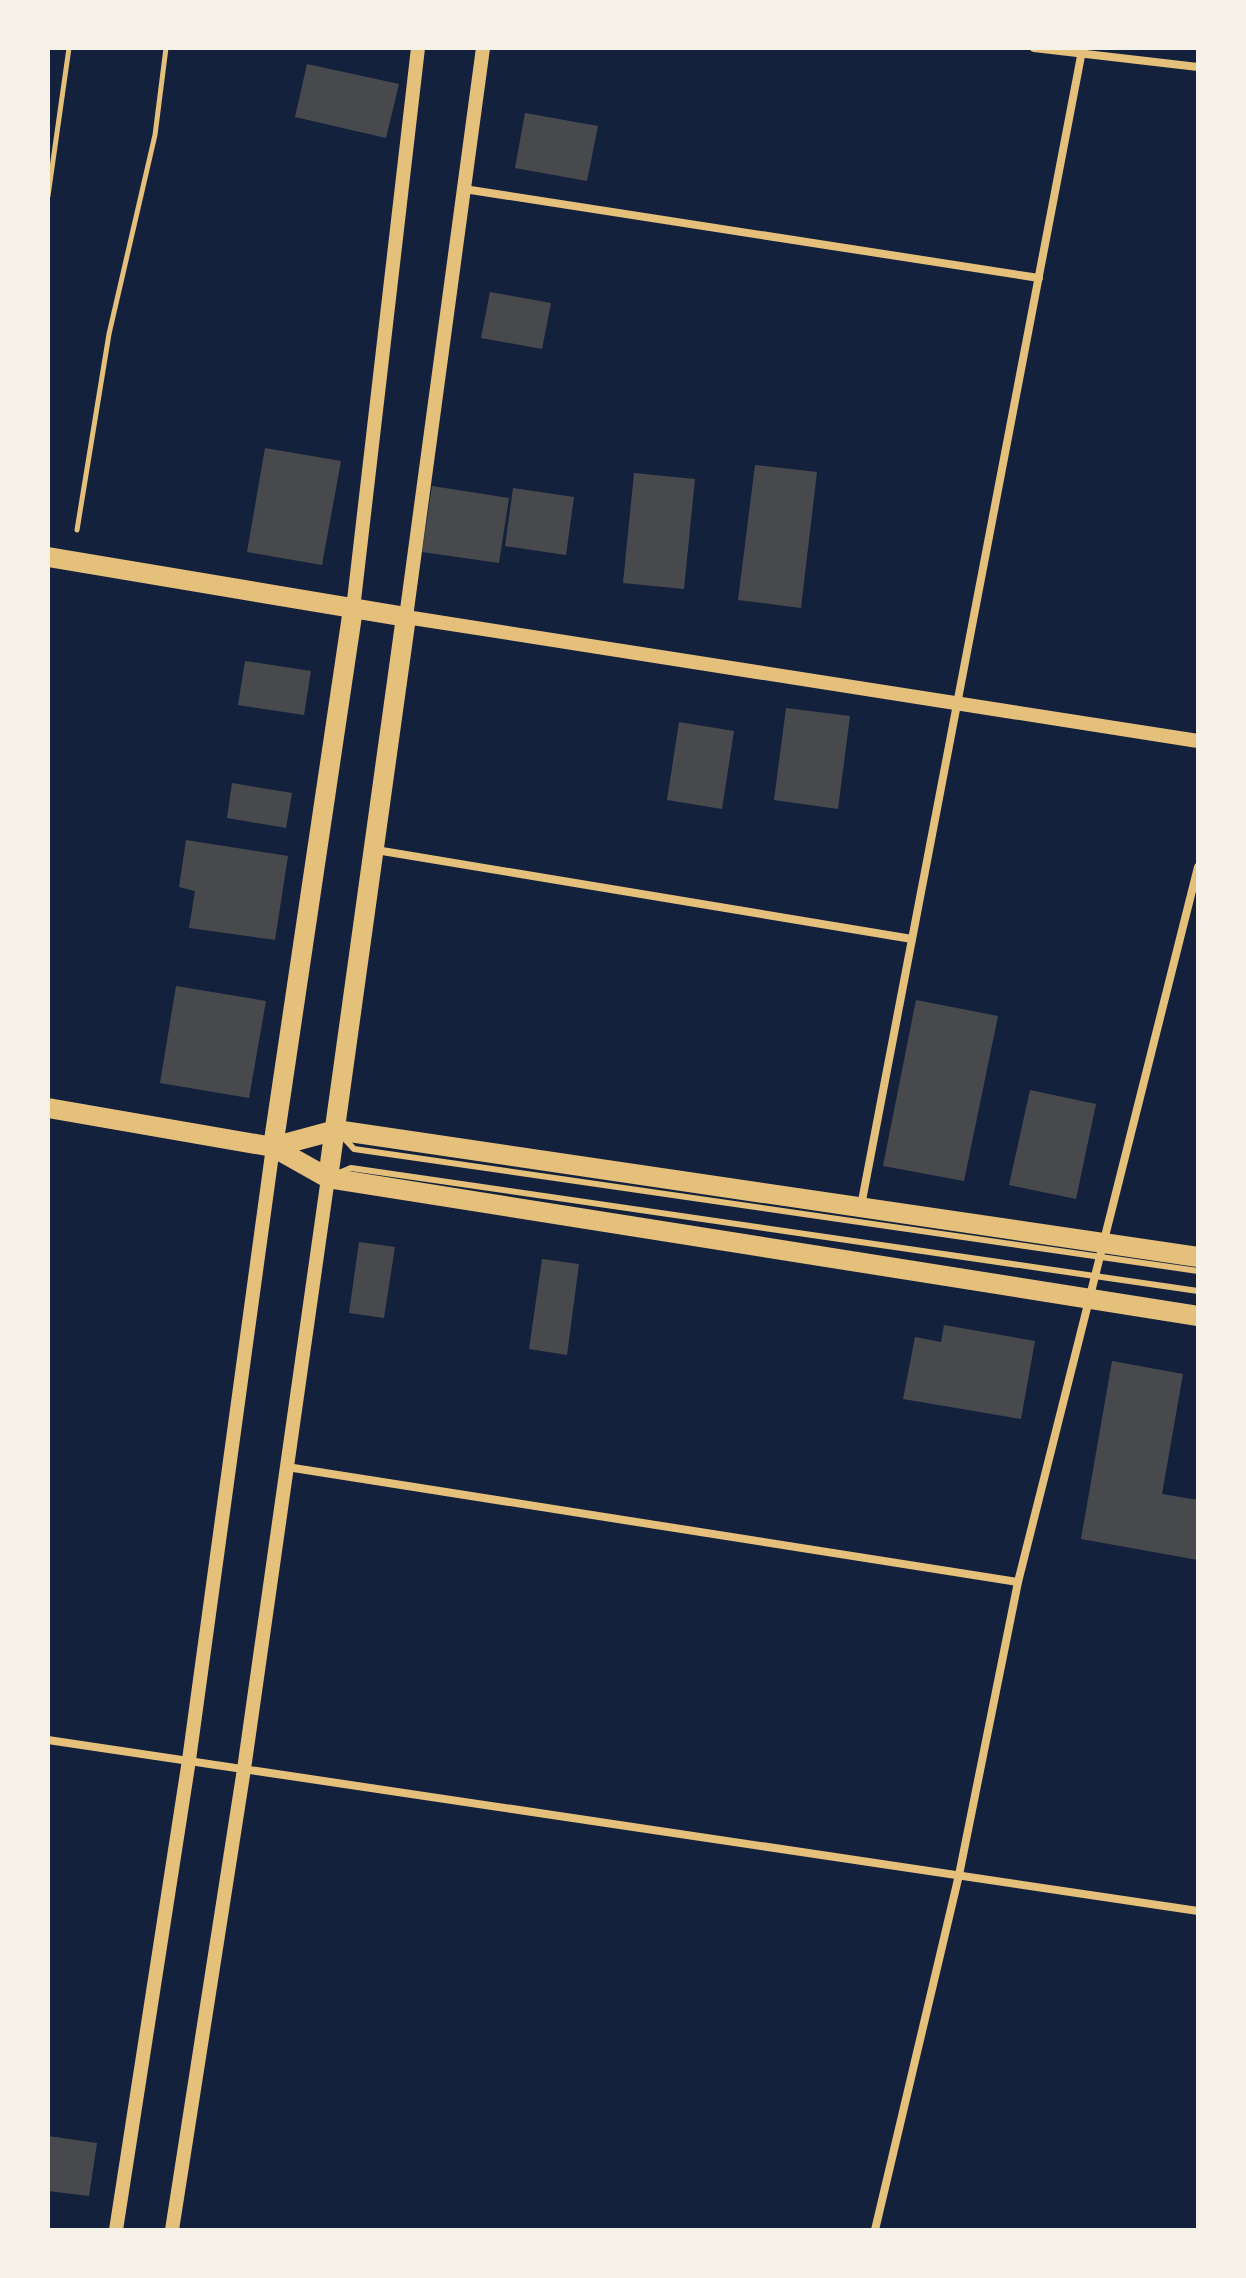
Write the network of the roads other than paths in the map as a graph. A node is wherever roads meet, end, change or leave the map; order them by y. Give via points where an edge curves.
1 (418, 48) edge
2 (483, 48) edge
3 (1034, 48) edge
4 (1081, 56) junction
5 (1198, 67) edge
6 (464, 189) junction
7 (1039, 278) junction
8 (48, 557) edge
9 (353, 609) junction
10 (406, 617) junction
11 (957, 703) junction
12 (1198, 741) edge
13 (374, 849) junction
14 (1198, 867) edge
15 (912, 939) junction
16 (48, 1108) edge
17 (336, 1130) junction
18 (273, 1147) junction
19 (328, 1178) junction
20 (861, 1206) junction
21 (1104, 1250) junction
22 (1198, 1257) edge
23 (1198, 1271) edge
24 (1094, 1275) junction
25 (1198, 1291) edge
26 (1088, 1299) junction
27 (1198, 1316) edge
28 (287, 1467) junction
29 (1018, 1582) junction
30 (48, 1740) edge
31 (189, 1760) junction
32 (244, 1769) junction
33 (959, 1875) junction
34 (1198, 1911) edge
35 (116, 2230) edge
36 (172, 2230) edge
37 (875, 2230) edge

1 - 9 street
2 - 6 street
3 - 4 street
4 - 5 street
4 - 7 street
6 - 7 street
6 - 10 street
7 - 11 street
8 - 9 main road
9 - 10 main road
9 - 18 main road
10 - 11 street
10 - 13 main road
11 - 12 street
11 - 15 street
13 - 15 street
13 - 17 main road
14 - 21 street
15 - 20 street
16 - 18 main road
17 - 18 main road
17 - 19 main road
17 - 20 main road
17 - 21 lane via 354,1149
18 - 19 main road
18 - 31 street
19 - 24 lane via 351,1168
19 - 26 main road
19 - 28 street
20 - 21 main road
21 - 22 main road
21 - 23 lane
21 - 24 street
24 - 25 lane
24 - 26 street
26 - 27 main road
26 - 29 street
28 - 29 street
28 - 32 street
29 - 33 street
30 - 31 street
31 - 32 street
31 - 35 street
32 - 33 street
32 - 36 street
33 - 34 street
33 - 37 street

